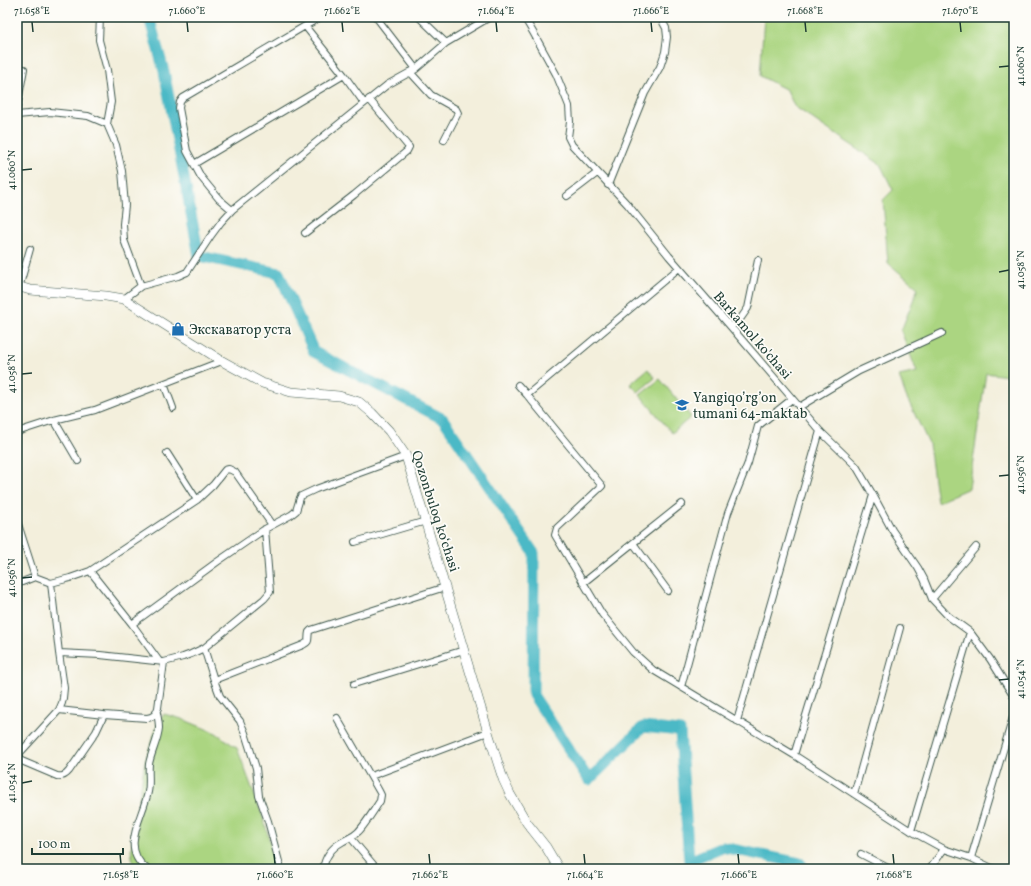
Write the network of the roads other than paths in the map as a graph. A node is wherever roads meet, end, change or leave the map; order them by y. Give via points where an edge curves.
1 (100, 17) edge
2 (321, 17) edge
3 (376, 17) edge
4 (419, 17) edge
5 (490, 17) edge
6 (524, 17) edge
7 (660, 17) edge
8 (305, 26) junction
9 (446, 43) junction
10 (24, 69) dead end
11 (413, 71) junction
12 (344, 75) junction
13 (367, 101) junction
14 (17, 107) edge
15 (17, 115) edge
16 (107, 124) junction
17 (444, 140) dead end
18 (194, 164) junction
19 (597, 172) junction
20 (608, 185) junction
21 (567, 196) dead end
22 (232, 210) junction
23 (305, 233) dead end
24 (30, 249) dead end
25 (758, 260) dead end
26 (679, 268) junction
27 (141, 286) junction
28 (18, 287) edge
29 (124, 299) junction
30 (731, 327) junction
31 (942, 333) dead end
32 (222, 361) junction
33 (164, 384) junction
34 (518, 385) dead end
35 (527, 395) junction
36 (792, 399) junction
37 (799, 407) junction
38 (173, 408) dead end
39 (54, 420) junction
40 (820, 431) junction
41 (17, 432) edge
42 (167, 453) dead end
43 (406, 456) junction
44 (78, 461) dead end
45 (874, 495) junction
46 (197, 500) junction
47 (682, 504) dead end
48 (17, 521) edge
49 (426, 521) junction
50 (272, 525) junction
51 (18, 529) edge
52 (265, 529) junction
53 (355, 542) dead end
54 (633, 544) junction
55 (976, 547) dead end
56 (90, 571) junction
57 (35, 577) junction
58 (51, 583) junction
59 (583, 583) junction
60 (17, 584) edge
61 (445, 586) junction
62 (668, 591) dead end
63 (932, 599) junction
64 (132, 624) junction
65 (900, 628) dead end
66 (970, 632) junction
67 (204, 648) junction
68 (464, 650) junction
69 (59, 653) junction
70 (162, 662) junction
71 (214, 680) junction
72 (354, 684) dead end
73 (681, 687) junction
74 (1014, 697) edge
75 (59, 710) junction
76 (157, 713) junction
77 (1014, 714) edge
78 (104, 715) junction
79 (337, 718) dead end
80 (737, 721) junction
81 (488, 732) junction
82 (794, 755) junction
83 (17, 757) edge
84 (371, 776) junction
85 (854, 794) junction
86 (910, 831) junction
87 (351, 838) junction
88 (944, 849) junction
89 (861, 854) dead end
90 (971, 858) junction
91 (147, 869) edge
92 (281, 869) edge
93 (323, 869) edge
94 (377, 869) edge
95 (559, 869) edge
96 (890, 869) edge
97 (930, 869) edge
98 (994, 869) edge

1 - 16 street via 99,40 107,70 111,102
2 - 8 street
3 - 11 street
4 - 9 street
5 - 9 street
6 - 19 street, Barkamol ko'chasi via 556,74 569,106 568,137 572,145
7 - 20 street via 666,28 665,52 645,93
8 - 12 street
8 - 18 street via 183,98 179,108 187,151
9 - 11 street
10 - 14 street
11 - 13 street via 387,85
11 - 17 street via 431,96 456,109 458,113
12 - 13 street
12 - 18 street
13 - 22 street
13 - 23 street via 407,145 407,151
15 - 16 street via 50,112 88,116
16 - 27 street via 116,145 122,171 125,205 124,240
18 - 22 street via 219,199
19 - 20 street, Barkamol ko'chasi
19 - 21 street
20 - 26 street, Barkamol ko'chasi via 628,205
22 - 27 street via 187,272
24 - 28 street
25 - 30 street via 748,308
26 - 30 street, Barkamol ko'chasi
26 - 35 street
27 - 29 street
28 - 29 main road, Qozonbuloq koʻchasi
29 - 32 main road, Qozonbuloq koʻchasi
30 - 36 street, Barkamol ko'chasi
31 - 37 street via 859,371
32 - 33 street
32 - 43 main road, Qozonbuloq koʻchasi via 262,383 290,392 339,396 359,402 389,431
33 - 38 street
33 - 39 street via 95,410
34 - 35 street
35 - 59 street via 602,486 557,528 555,533
36 - 37 street, Barkamol ko'chasi
36 - 73 street via 758,426 748,463 728,513
37 - 40 street, Barkamol ko'chasi
39 - 41 street
39 - 44 street
40 - 45 street, Barkamol ko'chasi via 856,466
40 - 80 street
42 - 46 street
43 - 49 main road, Qozonbuloq koʻchasi
43 - 50 street via 304,494 296,511
45 - 63 street, Barkamol ko'chasi via 892,530 924,579
45 - 82 street
46 - 50 street via 225,470 229,469 235,472
46 - 56 street
47 - 54 street
48 - 51 street
49 - 53 street
49 - 61 main road, Qozonbuloq koʻchasi
50 - 52 street
51 - 57 street
52 - 64 street
52 - 67 street via 270,592
54 - 59 street
54 - 62 street
55 - 63 street
56 - 58 street
56 - 64 street
57 - 58 street
57 - 60 street
58 - 69 street
59 - 73 street via 602,614 633,652 653,670
61 - 68 main road, Qozonbuloq koʻchasi
61 - 71 street via 311,630 309,640 303,646
63 - 66 street, Barkamol ko'chasi via 948,616
64 - 70 street
65 - 85 street
66 - 74 street, Barkamol ko'chasi
66 - 86 street
67 - 70 street via 187,656
67 - 71 street
68 - 72 street
68 - 81 main road, Qozonbuloq koʻchasi
69 - 70 street
69 - 75 street via 64,688
70 - 76 street
71 - 92 street via 220,696 240,721 245,733 256,768 258,796 268,821
73 - 80 street
75 - 78 street
75 - 83 street
76 - 78 street via 147,718
76 - 91 street via 159,727 149,765 148,792 134,844 136,856
77 - 90 street
78 - 83 street via 96,732 63,776 57,776
79 - 84 street
80 - 82 street
81 - 84 street
81 - 95 main road, Qozonbuloq koʻchasi via 510,794
82 - 85 street
84 - 87 street via 380,791 380,801 359,832
85 - 86 street
86 - 88 street
87 - 93 street via 341,842 327,854
87 - 94 street
88 - 90 street
88 - 97 street
89 - 96 street
90 - 98 street

